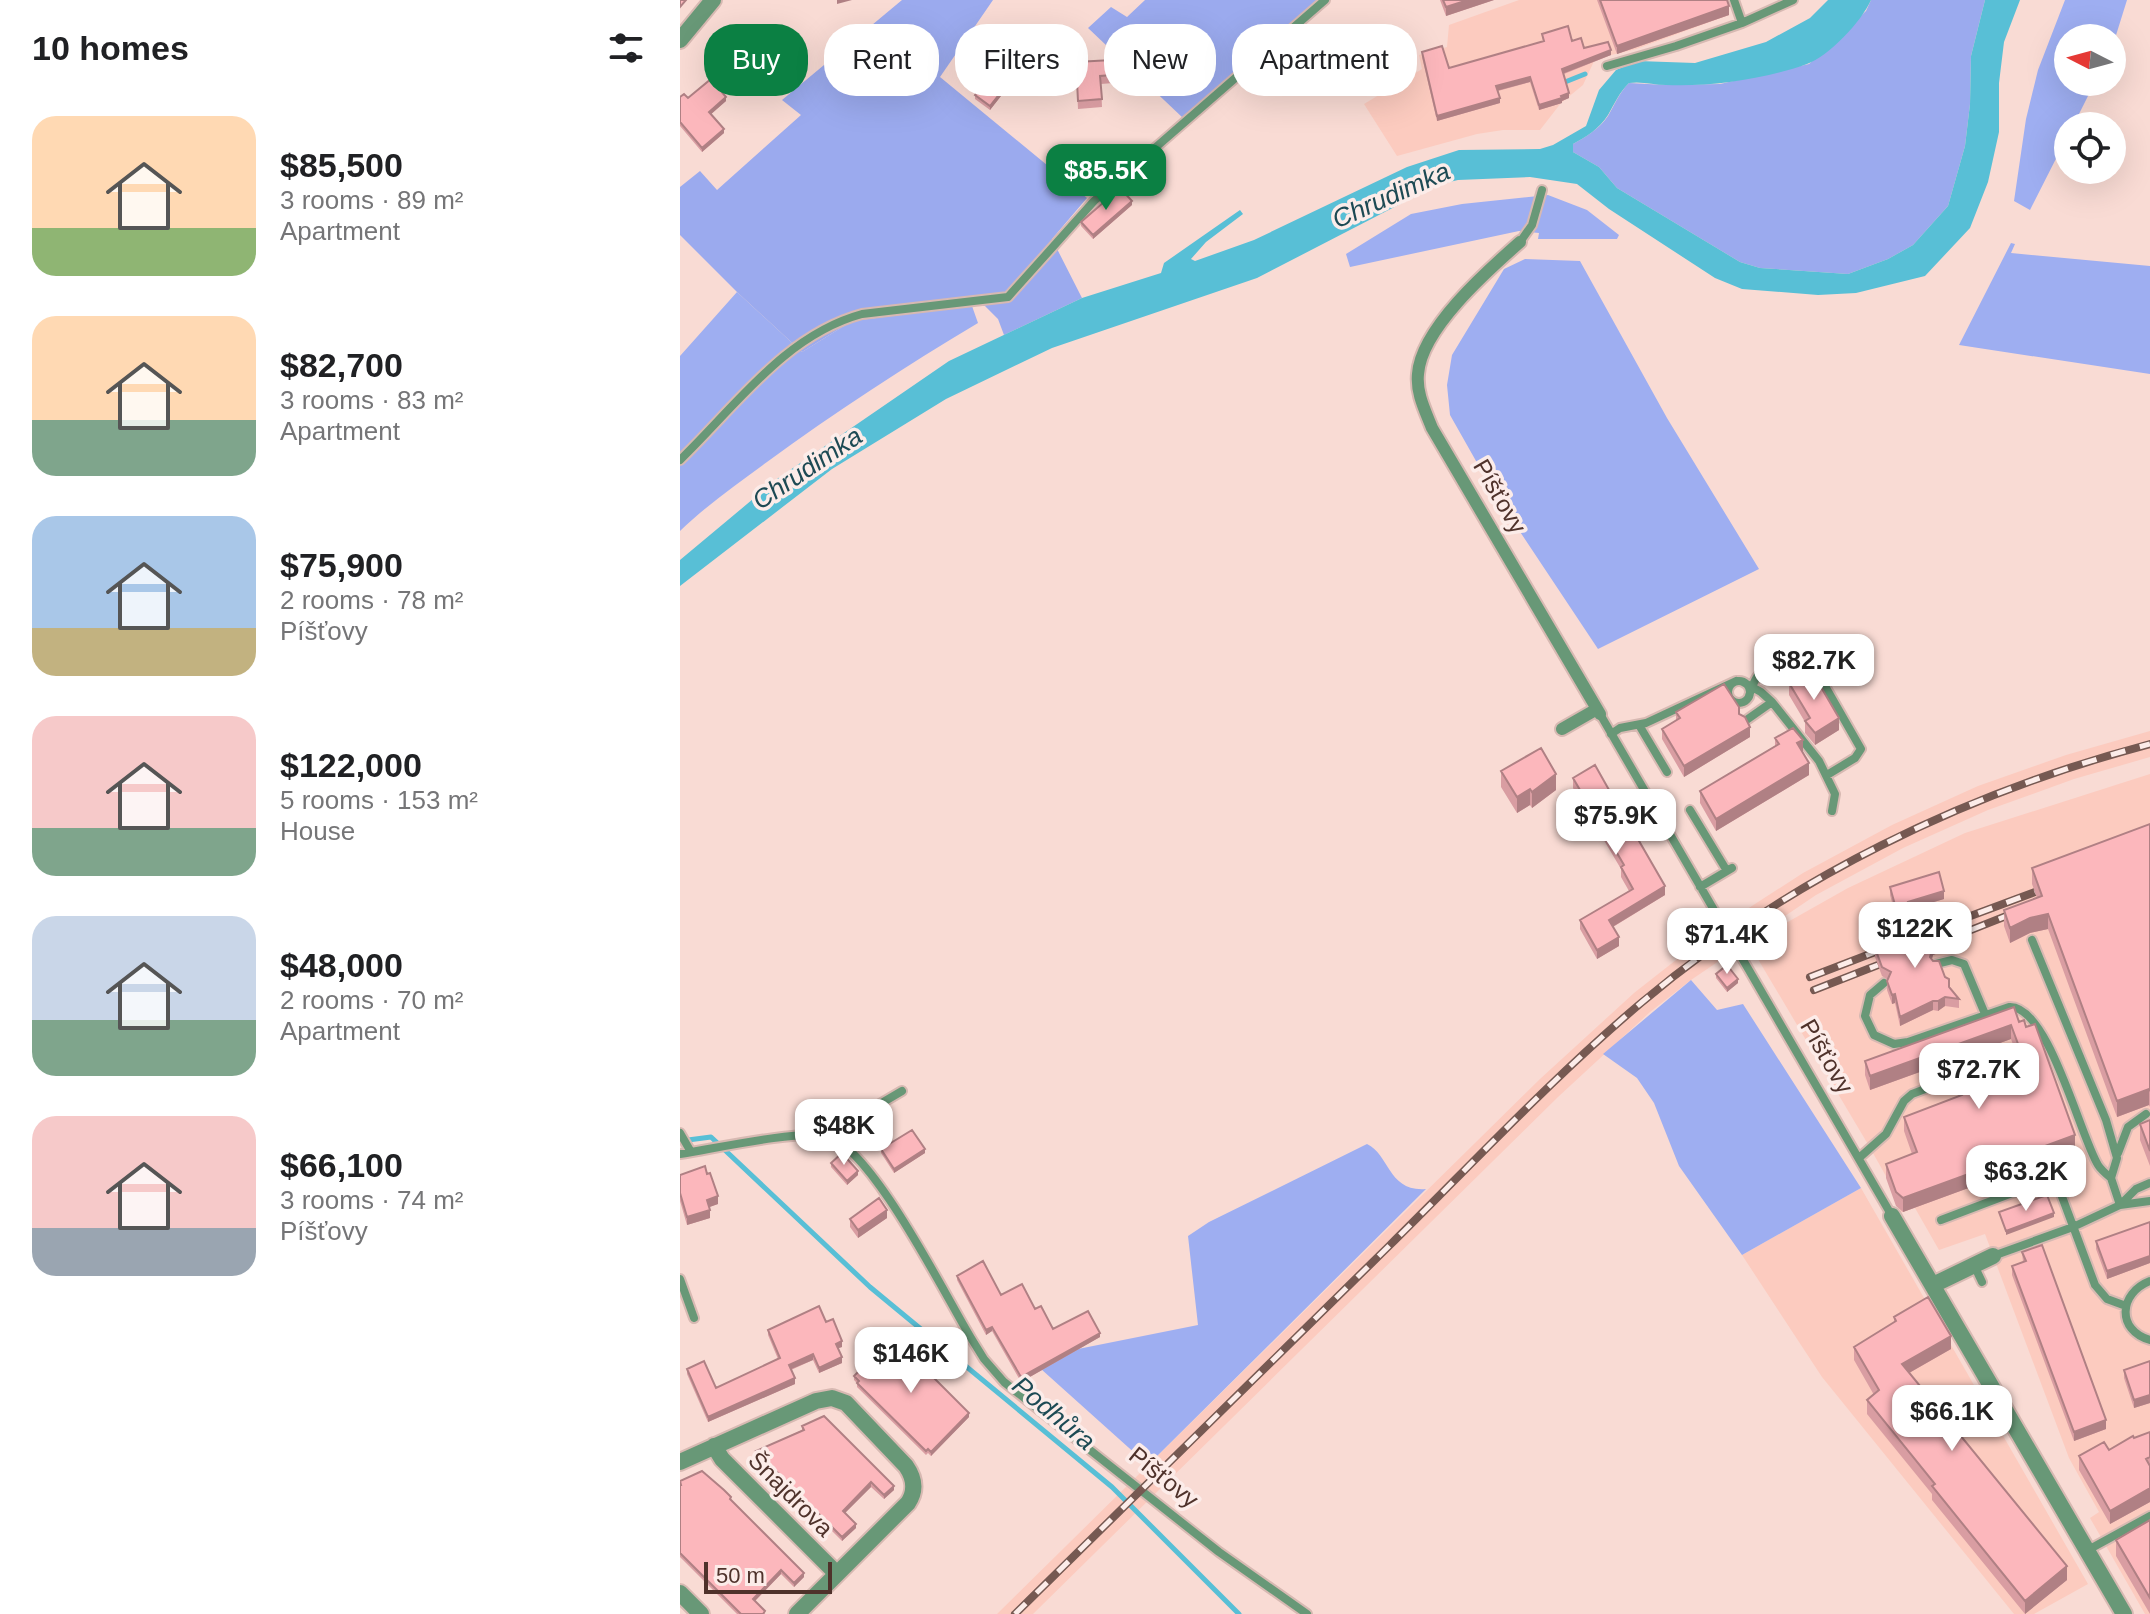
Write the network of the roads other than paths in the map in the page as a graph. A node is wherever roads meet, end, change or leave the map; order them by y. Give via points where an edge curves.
1 (713, 0) edge
2 (1325, 0) edge
3 (1734, 0) edge
4 (1793, 0) edge
5 (1742, 23) junction
6 (680, 40) edge
7 (1607, 66) dead end
8 (1542, 190) dead end
9 (1520, 242) joint
10 (680, 460) edge
11 (1740, 682) junction
12 (1751, 691) junction
13 (1772, 702) junction
14 (1599, 712) junction
15 (1745, 721) edge
16 (1639, 725) junction
17 (1562, 729) dead end
18 (1611, 734) junction
19 (1667, 772) dead end
20 (1827, 775) junction
21 (1690, 810) dead end
22 (1832, 811) dead end
23 (1700, 887) junction
24 (2032, 940) dead end
25 (1936, 964) edge
26 (1884, 983) edge
27 (1985, 1014) junction
28 (2004, 1059) dead end
29 (902, 1091) dead end
30 (2146, 1114) dead end
31 (680, 1133) edge
32 (833, 1138) junction
33 (691, 1152) junction
34 (680, 1154) edge
35 (1859, 1158) junction
36 (2117, 1158) junction
37 (2111, 1178) junction
38 (2150, 1183) edge
39 (2150, 1201) edge
40 (2120, 1205) junction
41 (1892, 1216) joint
42 (1941, 1220) dead end
43 (2073, 1227) junction
44 (1993, 1256) joint
45 (1974, 1264) junction
46 (680, 1279) edge
47 (2150, 1281) edge
48 (1982, 1282) dead end
49 (1933, 1285) junction
50 (2126, 1306) junction
51 (694, 1318) dead end
52 (2150, 1340) edge
53 (714, 1446) junction
54 (2046, 1460) dead end
55 (680, 1462) edge
56 (2047, 1483) junction
57 (2150, 1516) edge
58 (2087, 1551) junction
59 (837, 1574) junction
60 (680, 1593) edge
61 (701, 1614) edge
62 (797, 1614) edge
63 (1307, 1614) edge
64 (2124, 1614) edge

1 - 6 street
2 - 10 lane via 1094,201 1008,297 839,320 772,366
3 - 5 lane
4 - 5 lane
5 - 7 lane
8 - 9 lane via 1532,225
9 - 14 street, Píšťovy via 1426,345 1418,384 1432,428
11 - 12 lane
11 - 12 lane via 1728,690 1730,700 1742,703
11 - 16 lane
12 - 13 lane
12 - 20 lane via 1759,675 1787,658 1809,658 1861,749
13 - 15 lane
13 - 20 lane
14 - 17 street
14 - 18 lane, Píšťovy
16 - 18 lane
16 - 19 lane
18 - 23 lane, Píšťovy
20 - 22 lane via 1835,794
21 - 23 lane via 1730,870
23 - 35 lane, Píšťovy
24 - 36 lane
25 - 27 lane via 1964,964
26 - 27 lane via 1870,995 1865,1016 1874,1035 1887,1042 1908,1042
27 - 37 lane via 2015,1006 2031,1020 2074,1103 2097,1164
28 - 35 lane via 1912,1094 1886,1134
29 - 32 lane via 846,1124
30 - 36 lane via 2128,1127
31 - 33 lane
32 - 33 lane via 802,1136
32 - 63 lane, Píšťovy via 874,1174 971,1338 1004,1382 1219,1552
33 - 34 lane
35 - 41 lane, Píšťovy
36 - 37 lane
37 - 40 lane
38 - 40 lane
39 - 40 lane
40 - 43 lane
41 - 49 street, Píšťovy
42 - 43 lane via 2045,1181 2059,1189
43 - 44 lane
43 - 50 lane via 2098,1290
44 - 45 street
45 - 48 lane
45 - 49 street
46 - 51 lane
47 - 50 lane via 2135,1288
49 - 56 street, Píšťovy
50 - 52 lane via 2129,1325
53 - 55 street, Šnajdrova
53 - 59 street, Šnajdrova
53 - 59 street, Šnajdrova via 816,1401 832,1398 846,1403 906,1466 914,1490 908,1503
54 - 56 lane
56 - 58 street, Píšťovy
57 - 58 lane
58 - 64 street, Píšťovy
59 - 62 street, Šnajdrova
60 - 61 street

